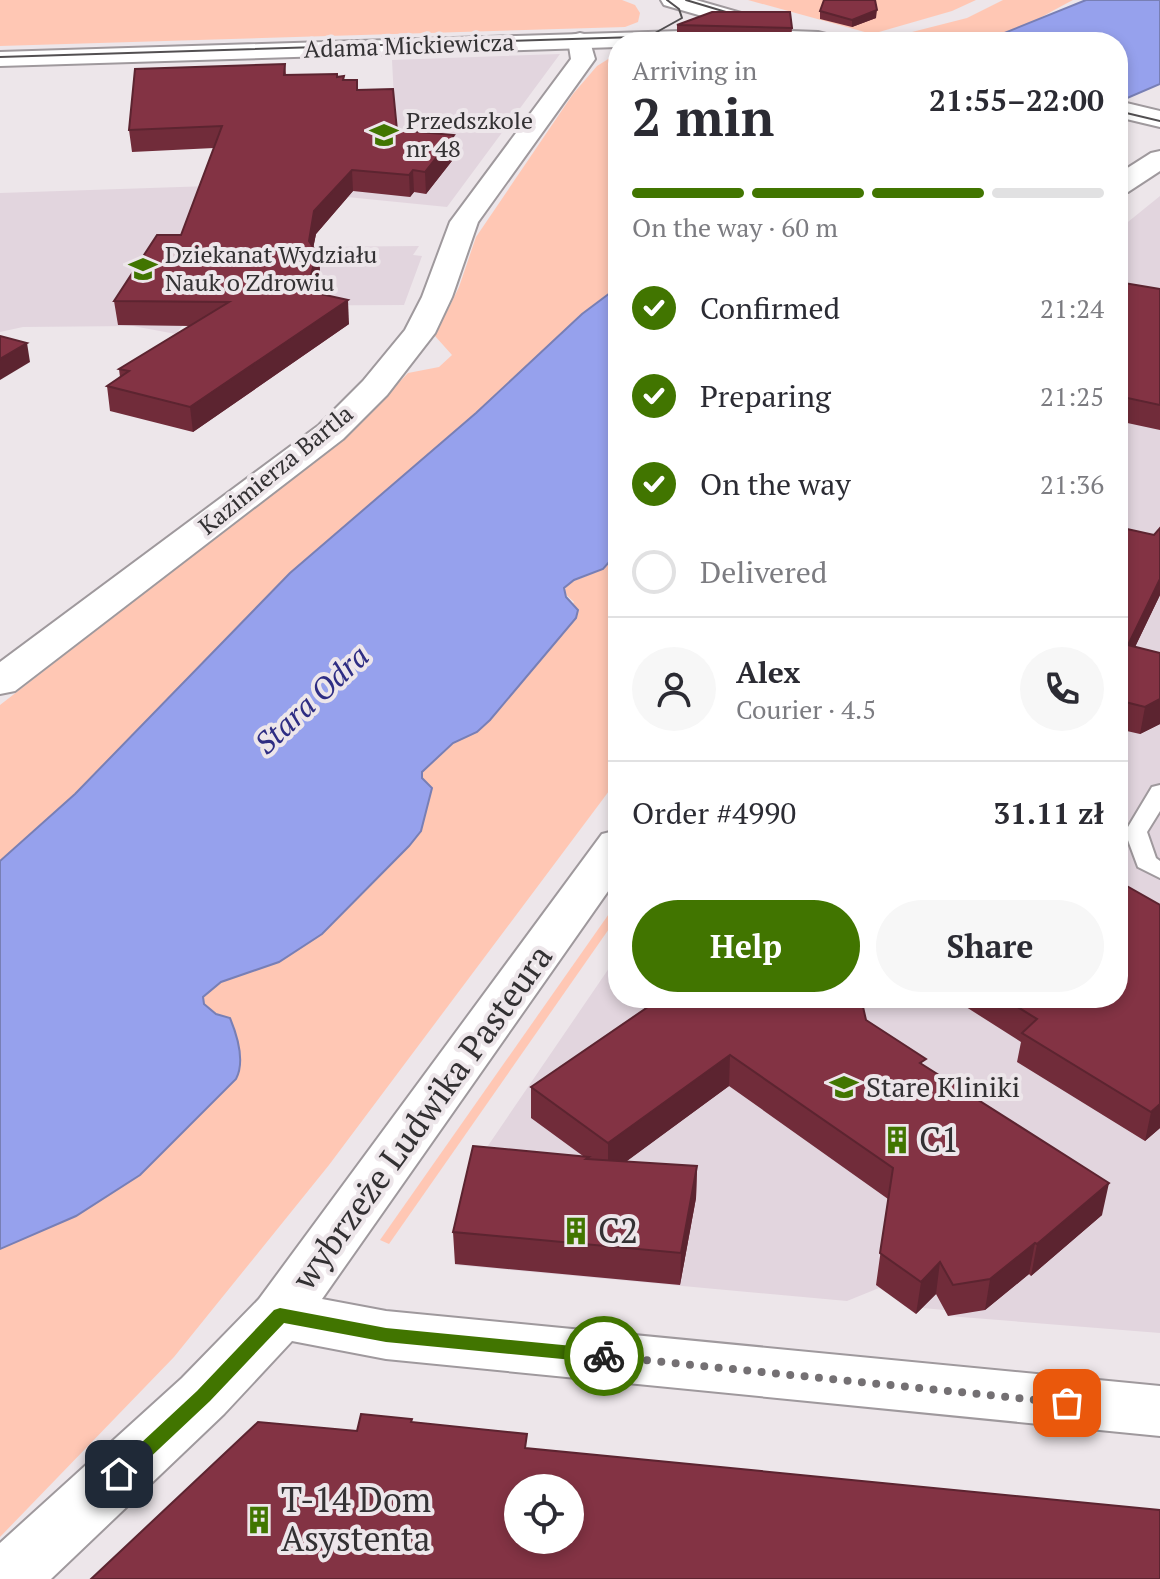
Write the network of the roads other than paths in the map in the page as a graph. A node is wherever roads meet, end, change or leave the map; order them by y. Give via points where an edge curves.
1 (675, 1) edge
2 (660, 32) edge
3 (790, 32) edge
4 (580, 40) junction
5 (608, 40) edge
6 (0, 59) edge
7 (1128, 111) edge
8 (1156, 118) edge
9 (1160, 159) edge
10 (1128, 180) edge
11 (0, 682) edge
12 (1160, 792) edge
13 (608, 858) edge
14 (1160, 871) edge
15 (280, 1315) junction
16 (1160, 1411) edge
17 (6, 1579) edge

1 - 2 street via 684,13 679,22
1 - 3 street
4 - 5 street, Adama Mickiewicza
4 - 6 street, Adama Mickiewicza
4 - 11 street, Kazimierza Bartla via 583,59 464,222 419,333 375,388 331,432
7 - 8 street
9 - 10 street
12 - 14 lane via 1136,832 1146,862
13 - 15 street, wybrzeże Ludwika Pasteura
15 - 16 street via 386,1335
15 - 17 street, wybrzeże Ludwika Pasteura via 203,1396

